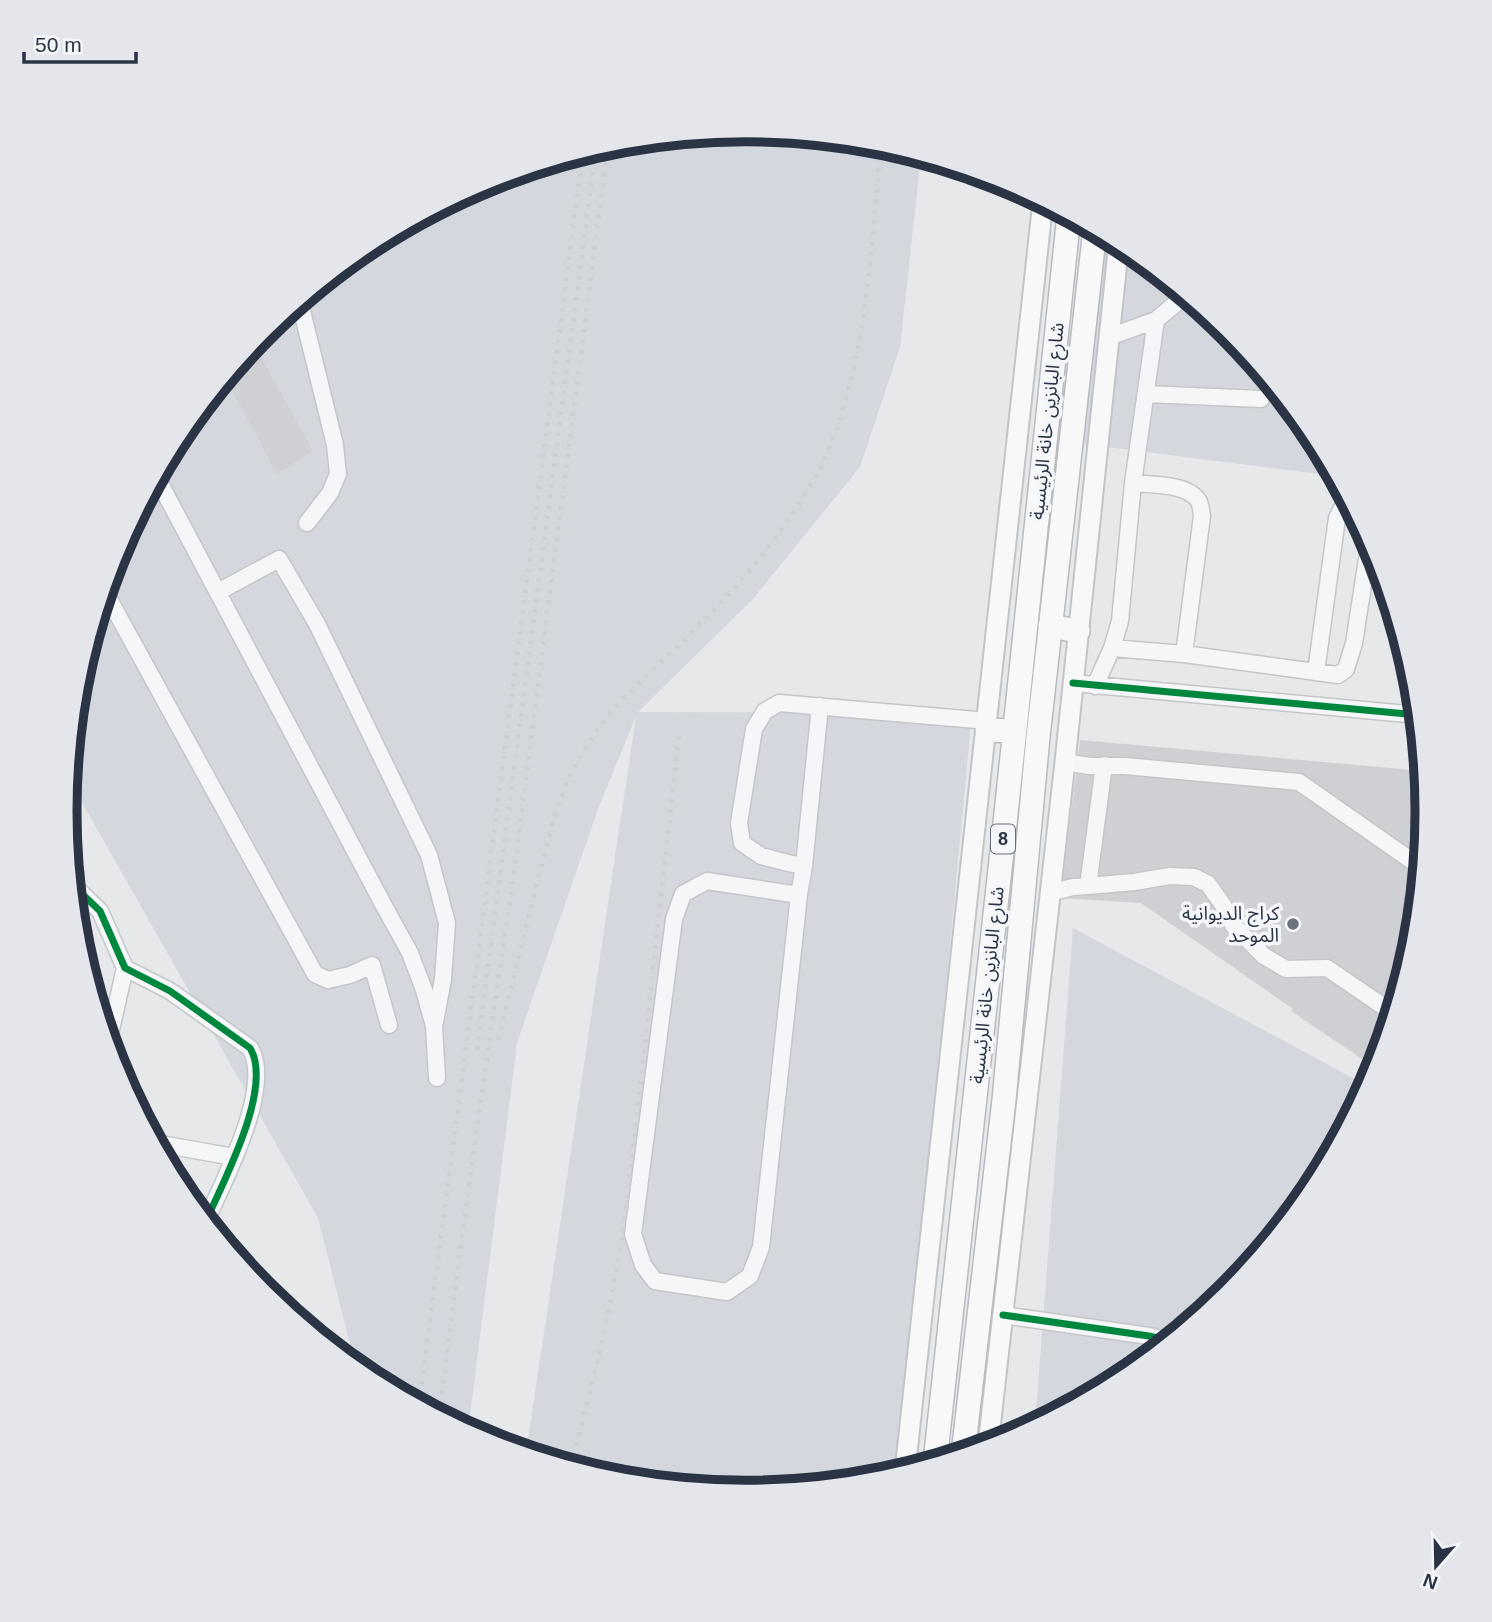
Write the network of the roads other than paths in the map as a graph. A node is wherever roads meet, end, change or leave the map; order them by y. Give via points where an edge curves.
1 (1042, 211) edge
2 (1068, 225) edge
3 (1094, 240) edge
4 (1118, 255) edge
5 (1179, 301) edge
6 (302, 311) edge
7 (1156, 320) junction
8 (1109, 337) junction
9 (1146, 394) junction
10 (1261, 399) dead end
11 (1132, 483) junction
12 (161, 486) edge
13 (1342, 508) edge
14 (307, 523) dead end
15 (1367, 562) edge
16 (218, 592) junction
17 (111, 603) edge
18 (1050, 626) junction
19 (1078, 631) junction
20 (1112, 648) junction
21 (1184, 654) junction
22 (1316, 672) junction
23 (1073, 683) junction
24 (1095, 686) junction
25 (820, 706) junction
26 (1407, 714) edge
27 (987, 725) junction
28 (1014, 731) junction
29 (1065, 762) junction
30 (1104, 765) junction
31 (1413, 862) edge
32 (804, 866) junction
33 (1088, 886) junction
34 (1050, 893) junction
35 (83, 894) edge
36 (799, 895) junction
37 (125, 968) junction
38 (1385, 1007) edge
39 (112, 1021) edge
40 (389, 1025) dead end
41 (434, 1026) junction
42 (437, 1078) dead end
43 (1015, 1102) junction
44 (166, 1145) edge
45 (234, 1157) junction
46 (210, 1211) edge
47 (1003, 1315) junction
48 (1158, 1338) edge
49 (989, 1434) edge
50 (965, 1443) edge
51 (936, 1452) edge
52 (906, 1460) edge

1 - 27 main road
2 - 28 highway, شارع البانزين خانة الرئيسية / 8
3 - 18 highway, شارع البانزين خانة الرئيسية / 8
4 - 8 main road
5 - 7 street
6 - 14 street via 338,474
7 - 8 street
7 - 9 street
8 - 19 main road
9 - 10 street
9 - 11 street
11 - 20 street via 1120,621
11 - 21 street via 1176,487 1199,500 1202,516
12 - 16 street
13 - 22 street
15 - 22 street via 1346,668 1338,675
16 - 41 street via 411,953
16 - 41 street via 279,559 317,624 429,855 447,923
17 - 40 street via 315,974 327,981 372,965
18 - 19 highway
18 - 43 highway, شارع البانزين خانة الرئيسية / 8
19 - 23 main road
20 - 21 street
20 - 24 street
21 - 22 street
23 - 24 street
23 - 29 main road
24 - 26 street
25 - 27 street
25 - 32 street
25 - 32 street via 779,703 765,711 754,729 739,823 742,843 761,856
27 - 28 highway
27 - 52 main road
28 - 51 highway, شارع البانزين خانة الرئيسية / 8
29 - 30 street
29 - 34 main road
30 - 31 street via 1299,782
30 - 33 street
32 - 36 street
33 - 34 street
33 - 38 street via 1194,877 1208,884 1233,925 1264,956 1286,969 1327,968
34 - 43 main road
35 - 37 street via 100,911
36 - 36 street via 761,1247 750,1276 727,1292 655,1281 643,1265 634,1234 674,919 683,894 707,881
37 - 39 street
37 - 45 street via 170,991 255,1055 257,1084
41 - 42 street
43 - 47 main road
43 - 50 highway, شارع البانزين خانة الرئيسية / 8
44 - 45 street
45 - 46 street
47 - 48 street
47 - 49 main road

